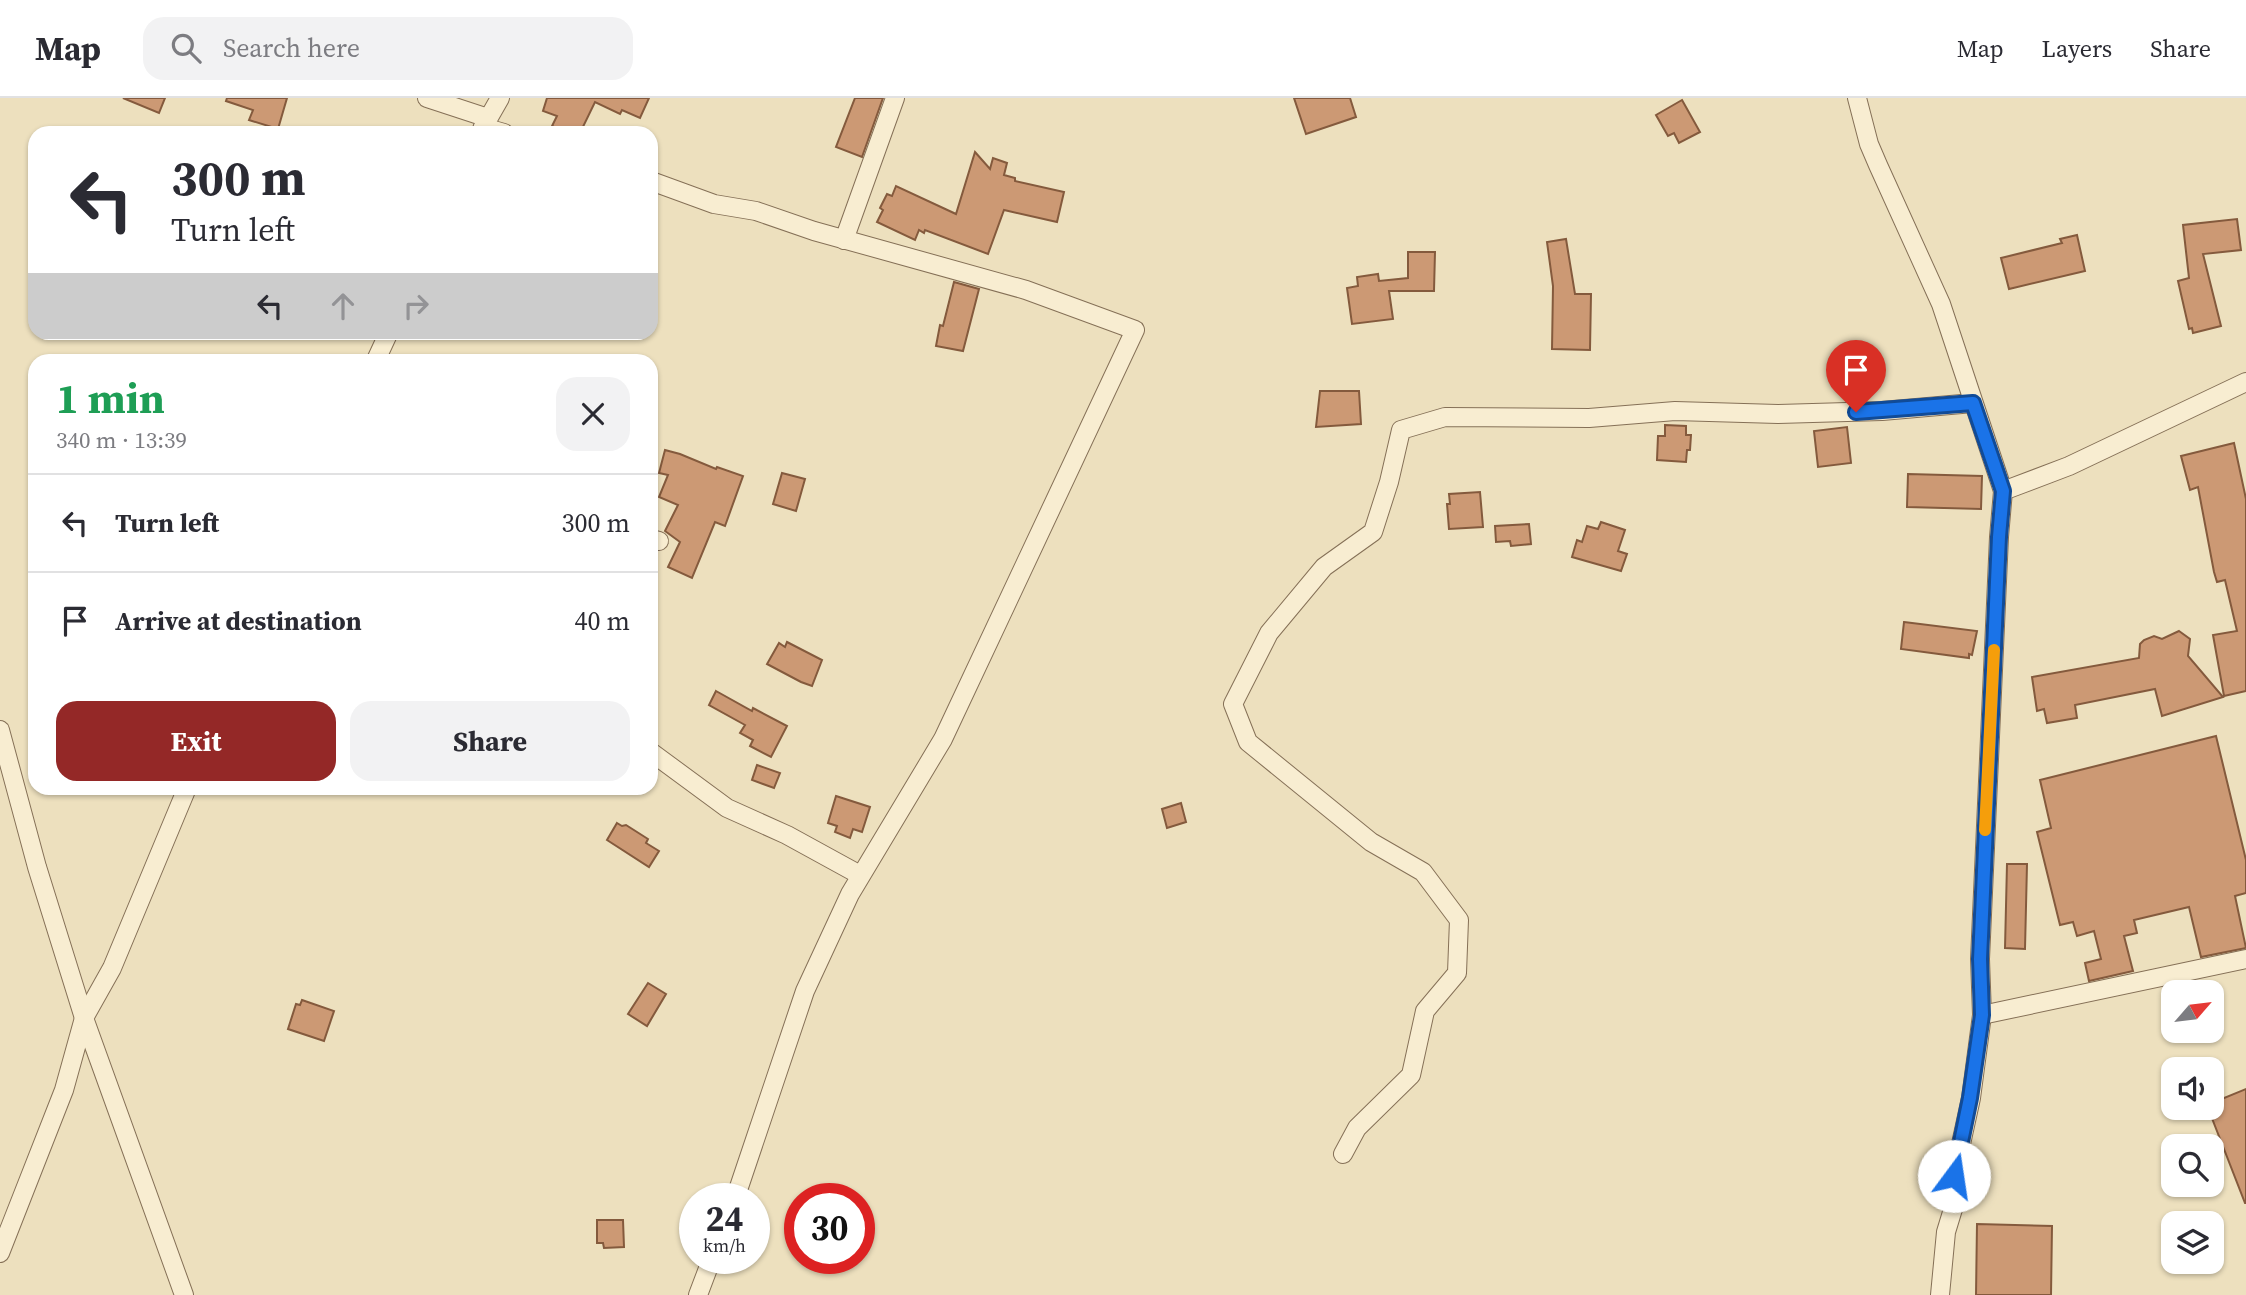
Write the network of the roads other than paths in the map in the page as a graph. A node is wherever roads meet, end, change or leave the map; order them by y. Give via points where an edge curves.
1 (427, 98) edge
2 (500, 98) edge
3 (895, 98) edge
4 (1857, 98) edge
5 (484, 126) edge
6 (658, 184) edge
7 (844, 240) junction
8 (2246, 382) edge
9 (1973, 403) junction
10 (2003, 491) junction
11 (0, 730) edge
12 (658, 757) edge
13 (184, 795) edge
14 (860, 875) junction
15 (2246, 959) edge
16 (1982, 1015) junction
17 (84, 1018) junction
18 (1343, 1154) dead end
19 (740, 1183) edge
20 (0, 1253) edge
21 (706, 1274) edge
22 (184, 1295) edge
23 (698, 1295) edge
24 (1940, 1295) edge

1 - 5 street
2 - 5 street
3 - 7 street
4 - 9 street via 1873,154 1941,304
6 - 7 street
7 - 14 street via 1026,290 1135,330 943,739
8 - 10 street via 2069,466
9 - 10 street
9 - 18 street via 1778,414 1675,411 1589,418 1445,417 1401,430 1373,532 1324,567 1269,633 1233,704 1248,742 1371,842 1423,872 1459,920 1457,973 1425,1011 1411,1075 1357,1128
10 - 16 street via 1985,824
11 - 17 street
12 - 14 street via 727,808
13 - 17 street via 112,968
14 - 19 street via 805,991
15 - 16 street
16 - 24 street via 1954,1176
17 - 20 street via 64,1090
17 - 22 street
21 - 23 street

